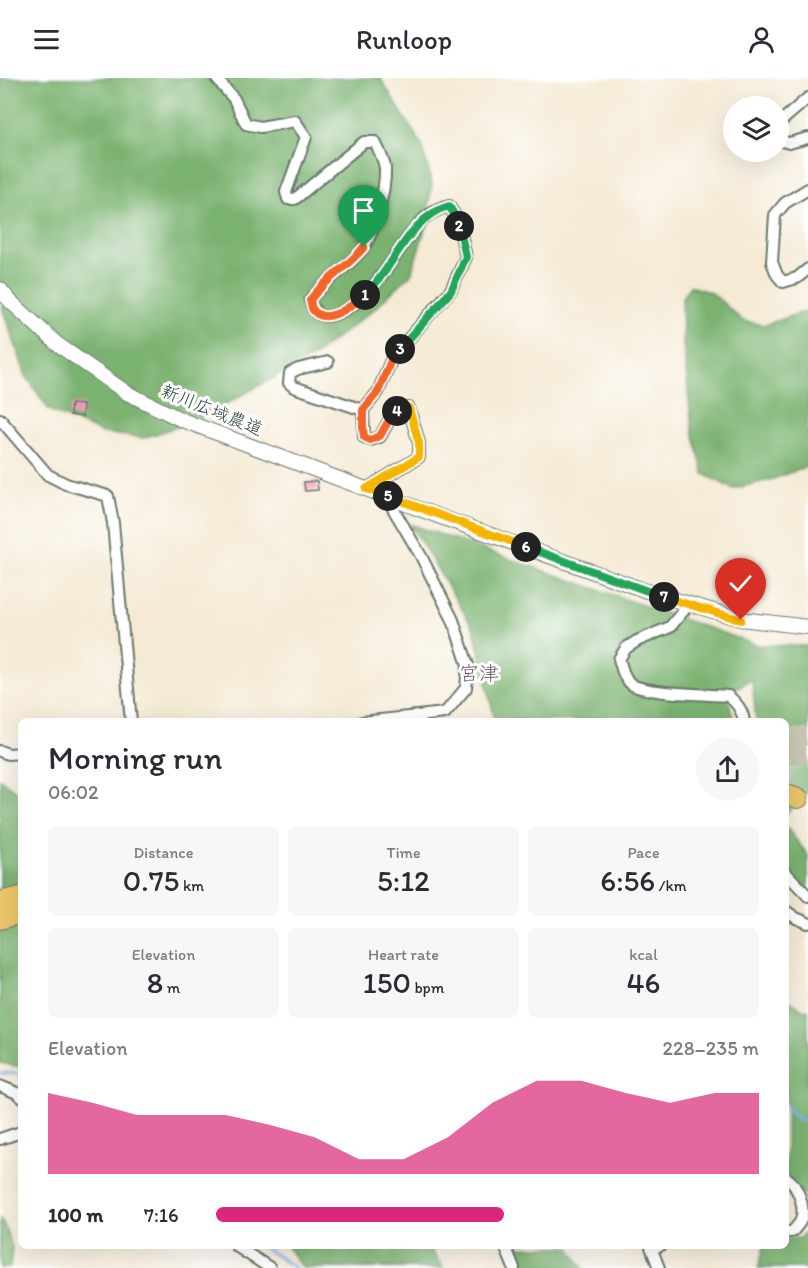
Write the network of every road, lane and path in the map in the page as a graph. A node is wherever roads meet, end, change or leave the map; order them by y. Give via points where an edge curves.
1 (216, 78) edge
2 (808, 98) edge
3 (789, 114) edge
4 (808, 138) edge
5 (789, 142) edge
6 (808, 189) edge
7 (808, 270) edge
8 (0, 289) edge
9 (328, 362) dead end
10 (363, 410) junction
11 (0, 419) edge
12 (366, 489) junction
13 (385, 495) junction
14 (689, 604) junction
15 (808, 627) edge
16 (445, 717) edge
17 (131, 718) edge
18 (428, 718) edge
19 (744, 718) edge
20 (0, 751) edge
21 (18, 753) edge
22 (789, 876) edge
23 (808, 896) edge
24 (18, 898) edge
25 (0, 902) edge
26 (789, 913) edge
27 (18, 914) edge
28 (0, 919) edge
29 (808, 923) edge
30 (0, 1086) edge
31 (18, 1094) edge
32 (18, 1133) edge
33 (0, 1139) edge
34 (789, 1179) edge
35 (789, 1232) edge
36 (241, 1249) edge
37 (506, 1249) edge
38 (652, 1249) edge
39 (270, 1268) edge
40 (514, 1268) edge
41 (658, 1268) edge

1 - 10 street via 234,99 246,124 260,127 296,121 306,136 286,192 288,199 296,199 364,142 375,142 379,151 385,167 384,183 372,234 358,254 310,300 313,310 320,315 342,311 368,292 422,221 438,209 449,206 458,221 466,257 451,291 392,358 378,392
2 - 3 street
4 - 5 street
6 - 7 street via 785,203 775,215 771,262 783,282
8 - 12 street, 新川広域農道 via 57,344 127,393 182,420
9 - 10 street via 290,373 289,384
10 - 12 street via 364,437 370,440 380,436 393,413 409,408 419,443 419,457
11 - 17 street via 48,475 108,496
12 - 13 street, 新川広域農道
13 - 14 street, 新川広域農道
13 - 16 street via 453,620 468,665 466,688
14 - 15 street, 新川広域農道 via 741,620
14 - 19 street via 670,627 626,648 619,659 625,678 632,685 654,691 728,696
16 - 18 street
20 - 21 street
22 - 23 street
24 - 25 highway
26 - 29 street
27 - 28 highway
30 - 31 street
32 - 33 street
34 - 35 street via 801,1202 802,1214 800,1223
36 - 39 street
37 - 40 street
38 - 41 street

